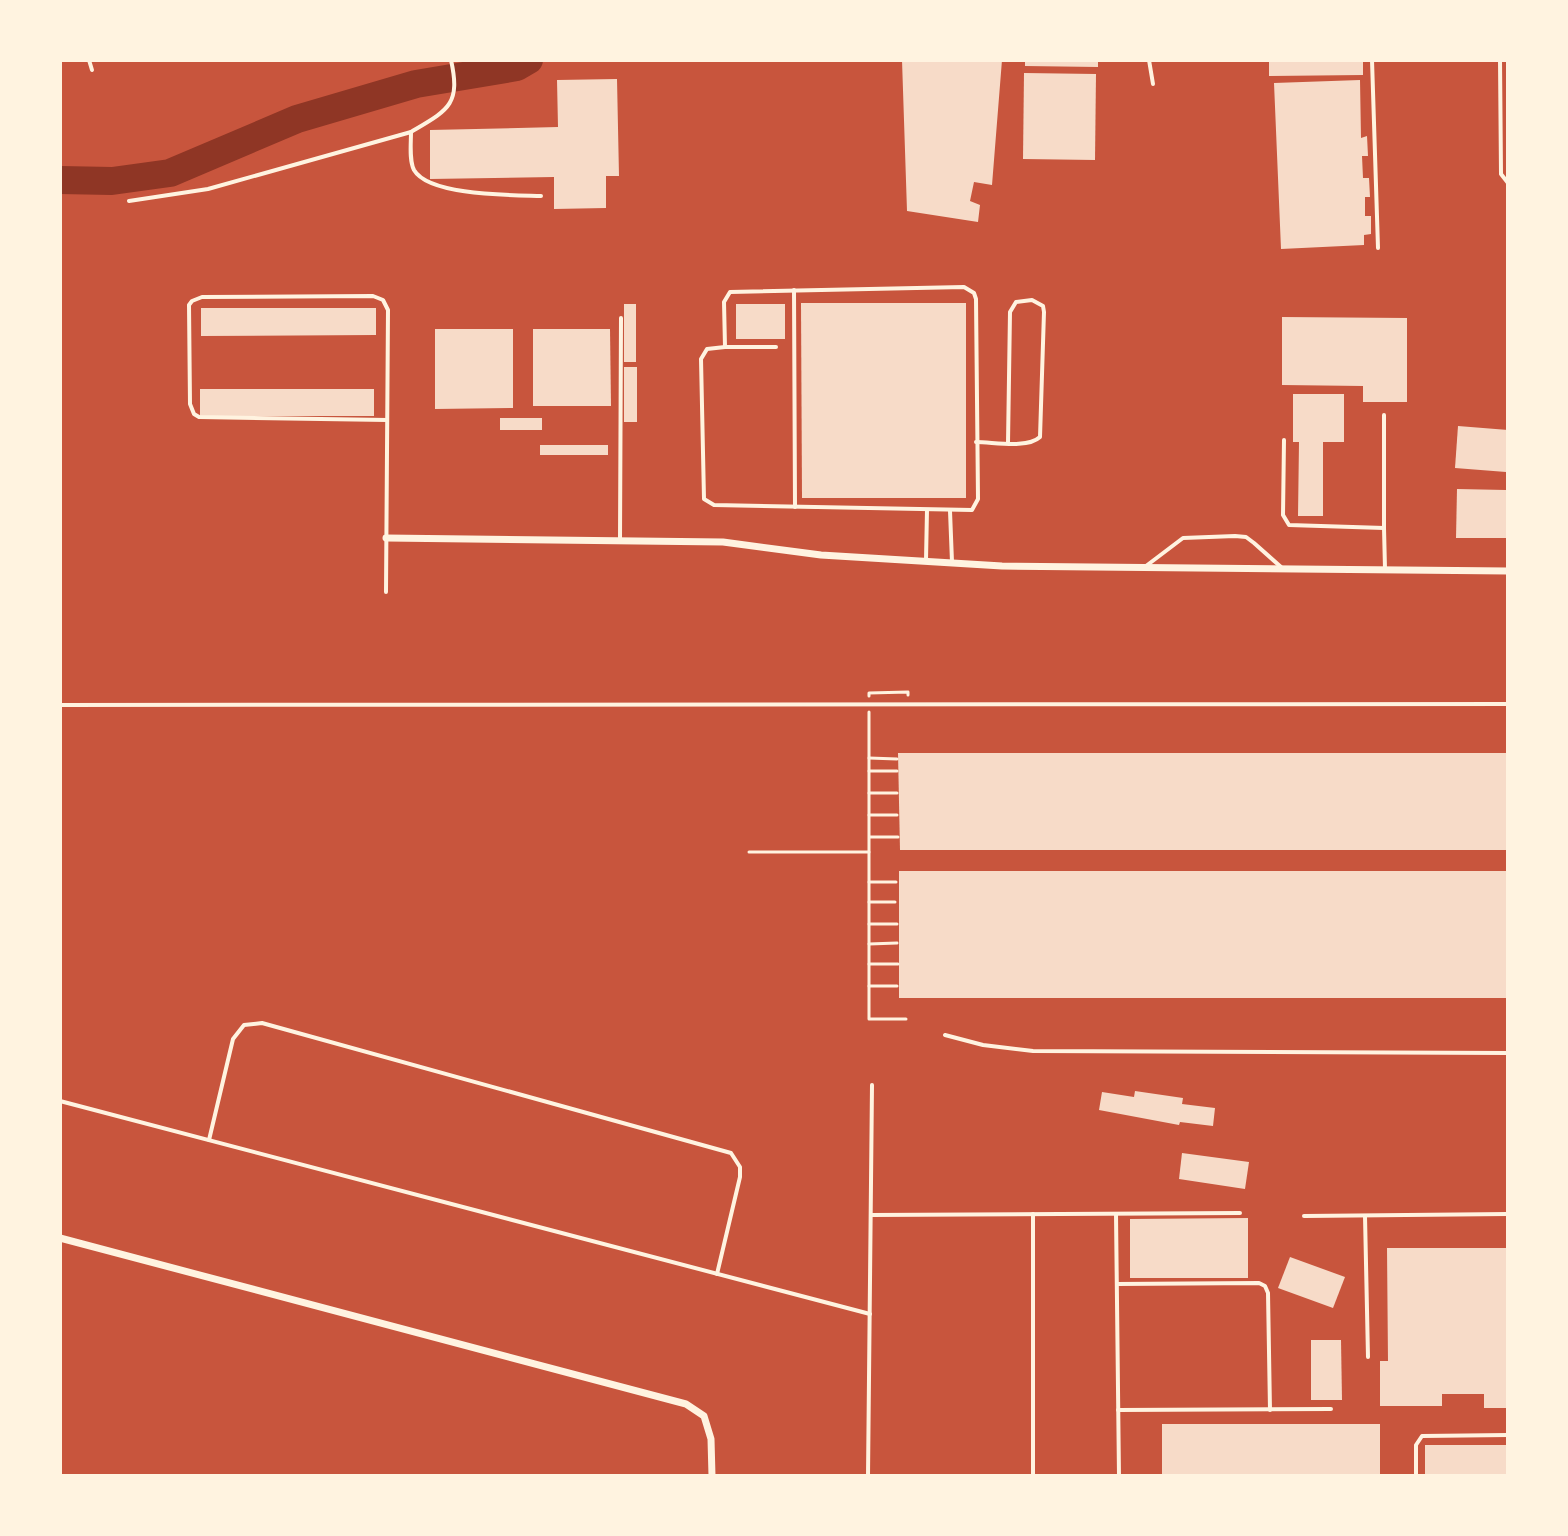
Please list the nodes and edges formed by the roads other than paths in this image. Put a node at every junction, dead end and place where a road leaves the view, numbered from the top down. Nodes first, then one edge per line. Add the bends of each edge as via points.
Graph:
1 (89, 60) edge
2 (451, 60) edge
3 (1149, 60) edge
4 (1372, 60) edge
5 (1500, 60) edge
6 (92, 70) dead end
7 (1153, 84) dead end
8 (411, 132) junction
9 (1508, 183) edge
10 (541, 196) dead end
11 (129, 201) dead end
12 (1378, 248) dead end
13 (794, 290) junction
14 (621, 318) dead end
15 (725, 347) junction
16 (776, 347) dead end
17 (1384, 415) dead end
18 (387, 420) junction
19 (1284, 440) dead end
20 (976, 442) junction
21 (1008, 443) junction
22 (795, 507) junction
23 (927, 510) junction
24 (950, 511) junction
25 (1384, 528) junction
26 (386, 538) junction
27 (620, 539) junction
28 (926, 562) junction
29 (952, 562) junction
30 (1146, 566) junction
31 (1281, 567) junction
32 (1385, 570) junction
33 (1508, 571) edge
34 (386, 592) dead end
35 (1508, 704) edge
36 (60, 705) edge
37 (945, 1035) dead end
38 (1508, 1053) edge
39 (872, 1085) dead end
40 (60, 1101) edge
41 (209, 1140) junction
42 (1240, 1213) dead end
43 (1033, 1214) junction
44 (1116, 1214) junction
45 (1508, 1214) edge
46 (871, 1215) junction
47 (1365, 1215) junction
48 (1304, 1216) dead end
49 (60, 1238) edge
50 (717, 1274) junction
51 (1117, 1284) junction
52 (870, 1314) junction
53 (1368, 1357) dead end
54 (1331, 1409) dead end
55 (1118, 1410) junction
56 (1270, 1410) junction
57 (1508, 1435) edge
58 (712, 1476) edge
59 (868, 1476) edge
60 (1033, 1476) edge
61 (1119, 1476) edge
62 (1416, 1476) edge

1 - 6 lane
2 - 8 lane via 457,85 449,104
3 - 7 lane
4 - 12 lane
5 - 9 lane via 1501,174
8 - 10 lane via 412,166 426,181 471,193
8 - 11 lane via 208,189
13 - 15 lane via 730,292 724,302
13 - 20 lane via 970,289 976,299
13 - 22 lane
14 - 27 lane
15 - 16 lane
15 - 22 lane via 707,349 701,359 704,499 714,505
17 - 25 lane
18 - 18 lane via 388,310 379,297 202,297 189,305 190,404 199,417
18 - 26 lane
19 - 25 lane via 1283,515 1289,525
20 - 21 lane
20 - 24 lane via 976,505
21 - 21 lane via 1036,441 1042,431 1044,312 1032,300 1016,302 1010,312
22 - 23 lane
23 - 24 lane
23 - 28 lane
24 - 29 lane
25 - 32 lane
26 - 27 street
26 - 34 lane
27 - 28 street via 723,542
28 - 29 street
29 - 30 street
30 - 31 street
30 - 31 lane via 1183,538 1235,536 1246,537
31 - 32 street
32 - 33 street
35 - 36 lane
37 - 38 lane via 1033,1051
39 - 46 lane
40 - 41 lane
41 - 50 lane
41 - 50 lane via 233,1039 244,1025 262,1023 731,1153 740,1177
42 - 44 lane
43 - 44 lane
43 - 46 lane
43 - 60 lane
44 - 51 lane
45 - 47 lane
46 - 52 lane
47 - 48 lane
47 - 53 lane
49 - 58 street via 686,1404 704,1416
50 - 52 lane
51 - 55 lane
51 - 56 lane via 1265,1286
52 - 59 lane
54 - 56 lane
55 - 56 lane
55 - 61 lane
57 - 62 lane via 1422,1436 1416,1445

